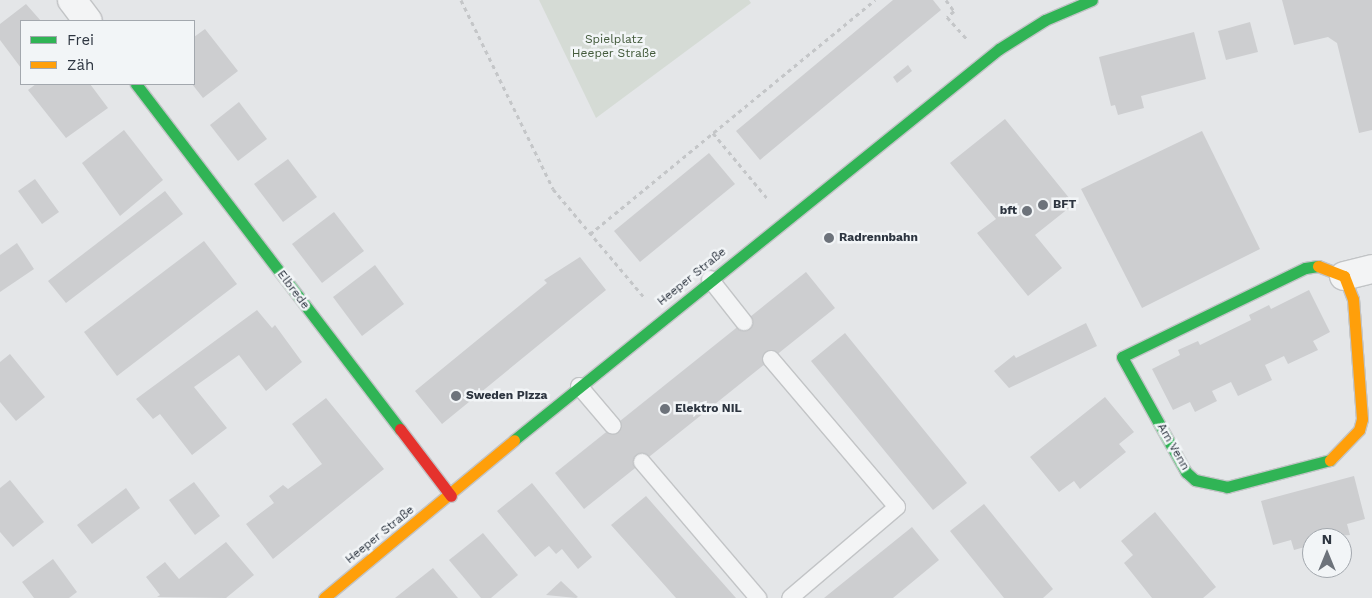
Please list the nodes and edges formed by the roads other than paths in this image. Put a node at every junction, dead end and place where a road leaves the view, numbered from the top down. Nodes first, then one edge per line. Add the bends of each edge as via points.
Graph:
1 (72, 0) edge
2 (1092, 0) edge
3 (1043, 7) dead end
4 (87, 20) edge
5 (1045, 20) junction
6 (137, 85) edge
7 (1372, 269) edge
8 (1344, 276) junction
9 (710, 279) junction
10 (744, 322) dead end
11 (771, 359) dead end
12 (579, 386) junction
13 (613, 426) dead end
14 (642, 462) dead end
15 (451, 496) junction
16 (324, 598) edge
17 (758, 598) edge
18 (790, 598) edge

1 - 4 street
2 - 5 street, Heeper Straße
3 - 5 street
5 - 9 street, Heeper Straße via 986,59
6 - 15 street, Elbrede
7 - 8 street
8 - 8 street, Am Venn via 1333,269 1305,268 1122,357 1186,472 1195,480 1227,487 1329,461 1352,441 1362,419 1353,299
9 - 10 lane
9 - 12 street, Heeper Straße
11 - 18 lane via 897,507
12 - 13 lane
12 - 15 street, Heeper Straße
14 - 17 lane
15 - 16 street, Heeper Straße

